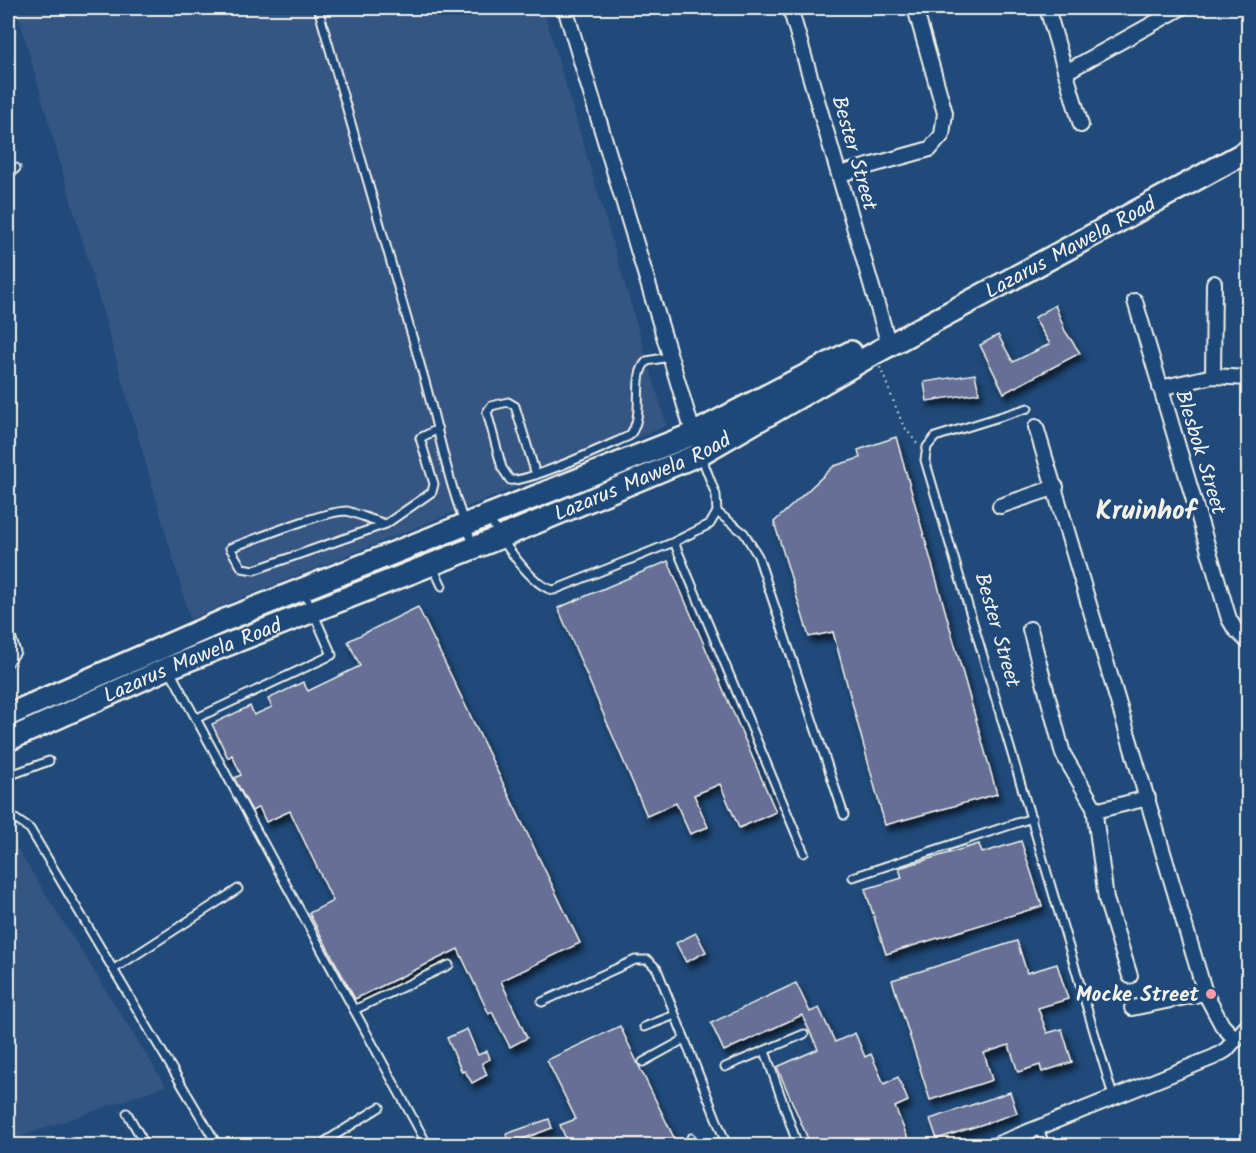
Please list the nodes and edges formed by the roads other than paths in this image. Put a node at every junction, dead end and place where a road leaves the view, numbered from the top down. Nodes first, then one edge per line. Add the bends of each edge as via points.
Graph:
1 (318, 8) edge
2 (565, 8) edge
3 (790, 8) edge
4 (915, 8) edge
5 (1047, 8) edge
6 (1181, 8) edge
7 (1066, 72) junction
8 (1081, 125) dead end
9 (1248, 140) edge
10 (1248, 151) edge
11 (16, 168) dead end
12 (840, 174) junction
13 (8, 175) edge
14 (1214, 283) dead end
15 (1135, 301) dead end
16 (884, 344) junction
17 (669, 357) junction
18 (1214, 376) junction
19 (1248, 378) edge
20 (1160, 388) junction
21 (1028, 408) dead end
22 (1036, 427) dead end
23 (438, 429) junction
24 (696, 444) junction
25 (536, 474) junction
26 (1056, 487) junction
27 (1000, 506) dead end
28 (717, 512) junction
29 (489, 516) junction
30 (386, 524) junction
31 (465, 526) junction
32 (499, 538) junction
33 (674, 543) junction
34 (475, 547) junction
35 (432, 564) junction
36 (442, 586) dead end
37 (303, 589) junction
38 (312, 612) junction
39 (8, 627) edge
40 (1030, 629) dead end
41 (1248, 642) edge
42 (158, 648) junction
43 (8, 663) edge
44 (168, 668) junction
45 (8, 715) edge
46 (197, 718) junction
47 (8, 740) edge
48 (49, 762) dead end
49 (8, 776) edge
50 (1148, 798) junction
51 (1095, 811) junction
52 (8, 814) edge
53 (844, 815) dead end
54 (1032, 818) junction
55 (804, 853) dead end
56 (853, 878) dead end
57 (238, 889) dead end
58 (449, 965) dead end
59 (114, 969) junction
60 (1130, 976) dead end
61 (1205, 993) junction
62 (542, 1002) dead end
63 (1132, 1008) dead end
64 (354, 1010) junction
65 (675, 1015) junction
66 (1248, 1025) edge
67 (644, 1027) dead end
68 (804, 1034) dead end
69 (685, 1039) junction
70 (1236, 1040) junction
71 (765, 1051) junction
72 (643, 1062) dead end
73 (725, 1067) dead end
74 (1113, 1096) junction
75 (380, 1107) dead end
76 (127, 1113) dead end
77 (1038, 1127) junction
78 (691, 1138) dead end
79 (146, 1146) edge
80 (218, 1146) edge
81 (318, 1146) edge
82 (428, 1146) edge
83 (696, 1146) edge
84 (727, 1146) edge
85 (798, 1146) edge
86 (993, 1146) edge
87 (1046, 1146) edge

1 - 23 lane
2 - 17 street
3 - 12 street, Bester Street
4 - 12 street via 945,113 942,135 930,149
5 - 7 street
6 - 7 street
7 - 8 street
9 - 16 main road, Lazarus Mawela Road
10 - 16 main road, Lazarus Mawela Road
11 - 13 lane
12 - 16 street, Bester Street
14 - 18 street
15 - 20 street, Blesbok Street
16 - 24 main road, Lazarus Mawela Road
17 - 24 street
17 - 25 lane via 647,361 641,369 637,426 629,436
18 - 19 street
18 - 20 street
20 - 41 street, Blesbok Street via 1229,619
21 - 54 lane, Bester Street via 935,437 925,453
22 - 26 street
23 - 30 lane via 420,438 434,484 432,492
23 - 31 lane
24 - 28 lane via 716,495
24 - 29 main road, Lazarus Mawela Road
24 - 32 main road, Lazarus Mawela Road
25 - 25 lane via 516,481 507,476 487,412 491,406 500,402 515,406
26 - 27 street
26 - 50 street
28 - 33 lane via 703,530
28 - 53 lane via 744,533 758,556
29 - 31 main road, Lazarus Mawela Road
29 - 32 lane
30 - 30 lane via 254,570 242,567 230,548 348,511
31 - 34 lane
31 - 37 main road, Lazarus Mawela Road
32 - 33 lane via 535,579 550,590
32 - 34 main road, Lazarus Mawela Road
33 - 55 lane
34 - 35 main road, Lazarus Mawela Road
35 - 36 lane
35 - 38 main road, Lazarus Mawela Road
37 - 38 lane
37 - 42 main road, Lazarus Mawela Road
38 - 44 main road, Lazarus Mawela Road
38 - 46 lane via 332,655
39 - 43 lane via 16,652
40 - 51 street via 1063,754
42 - 44 lane
42 - 45 main road, Lazarus Mawela Road
44 - 46 lane
44 - 47 main road, Lazarus Mawela Road
46 - 64 lane
48 - 49 lane
50 - 51 street
50 - 61 street
51 - 60 street via 1106,899
52 - 59 lane via 30,828
54 - 56 lane
54 - 74 lane, Bester Street
57 - 59 lane
58 - 64 lane
59 - 80 lane
61 - 63 street
61 - 70 street
62 - 65 lane via 636,960 648,960 657,969
64 - 82 lane
65 - 67 lane
65 - 69 lane
66 - 70 street
68 - 71 lane
69 - 72 lane
69 - 84 lane
70 - 74 street via 1214,1057
71 - 73 lane
71 - 85 lane
74 - 77 street
75 - 81 lane
76 - 79 lane
77 - 86 street
77 - 87 lane
78 - 83 lane

